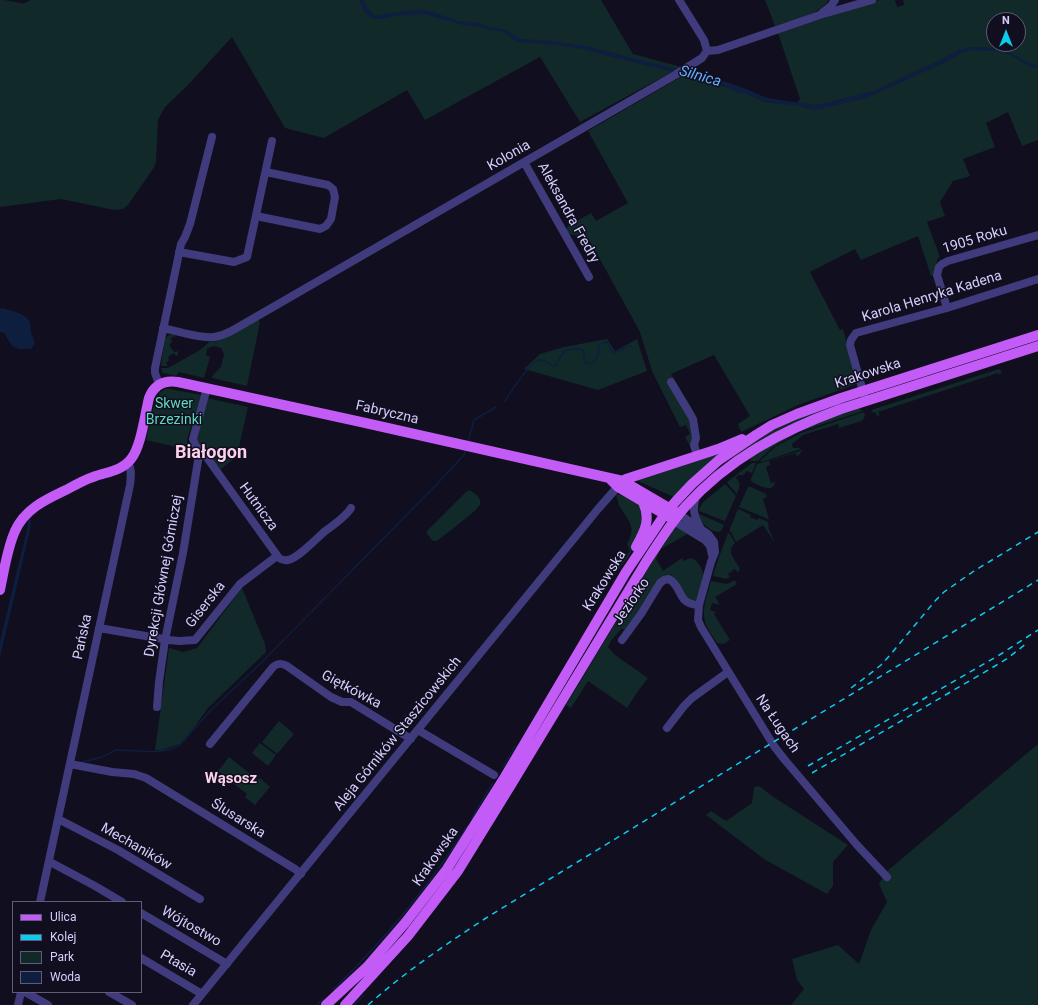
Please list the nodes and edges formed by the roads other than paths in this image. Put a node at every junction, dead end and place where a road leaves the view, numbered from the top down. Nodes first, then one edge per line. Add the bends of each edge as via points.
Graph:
1 (679, 0) edge
2 (835, 0) edge
3 (872, 0) edge
4 (820, 15) junction
5 (707, 51) junction
6 (212, 137) dead end
7 (272, 141) dead end
8 (524, 162) junction
9 (266, 172) junction
10 (256, 216) junction
11 (1038, 235) edge
12 (179, 252) junction
13 (589, 276) dead end
14 (1038, 279) edge
15 (947, 308) junction
16 (163, 328) junction
17 (1038, 335) edge
18 (1038, 346) edge
19 (671, 382) dead end
20 (159, 384) junction
21 (207, 388) junction
22 (863, 390) junction
23 (865, 402) junction
24 (756, 435) junction
25 (201, 451) junction
26 (697, 456) junction
27 (128, 463) junction
28 (620, 484) junction
29 (696, 496) junction
30 (643, 502) junction
31 (351, 508) dead end
32 (668, 511) junction
33 (677, 517) junction
34 (702, 530) junction
35 (277, 556) junction
36 (711, 562) junction
37 (626, 572) junction
38 (0, 590) edge
39 (699, 605) junction
40 (99, 628) junction
41 (165, 640) junction
42 (622, 640) dead end
43 (728, 672) junction
44 (157, 707) dead end
45 (667, 728) dead end
46 (418, 730) junction
47 (411, 739) junction
48 (210, 744) dead end
49 (70, 764) junction
50 (494, 775) dead end
51 (58, 820) junction
52 (49, 863) junction
53 (301, 874) junction
54 (887, 877) dead end
55 (200, 899) dead end
56 (40, 901) edge
57 (120, 901) edge
58 (142, 914) edge
59 (142, 959) edge
60 (227, 964) junction
61 (21, 993) edge
62 (27, 993) edge
63 (111, 993) edge
64 (202, 994) junction
65 (18, 1005) edge
66 (48, 1005) edge
67 (132, 1005) edge
68 (193, 1005) edge
69 (326, 1005) edge
70 (345, 1005) edge

1 - 5 street via 704,40
2 - 4 street
3 - 4 street
4 - 5 street via 718,50
5 - 8 street, Kolonia via 702,58 688,67
6 - 12 street via 190,224
7 - 9 street
8 - 13 street, Aleksandra Fredry
8 - 16 street, Kolonia via 224,335 203,337
9 - 10 street
9 - 10 street via 328,185 333,189 335,197 331,219 320,229
10 - 12 street via 247,257 234,262
11 - 15 street, 1905 Roku via 942,264 937,275
12 - 16 street
14 - 15 street, Karola Henryka Kadena
15 - 22 street, Karola Henryka Kadena via 856,333 850,345
16 - 20 street via 155,368
17 - 22 main road, Krakowska
18 - 23 main road, Krakowska
19 - 26 street via 693,419
20 - 21 main road, Fabryczna via 173,381
20 - 27 main road via 150,396 136,450
21 - 25 street, Hutnicza via 193,439
21 - 28 main road, Fabryczna via 462,444 608,478
22 - 23 street, Karola Henryka Kadena
22 - 24 main road, Krakowska via 816,406 772,425
23 - 29 main road, Krakowska via 816,418 765,443 737,460
24 - 26 main road
24 - 32 main road, Krakowska via 712,466
25 - 35 street, Hutnicza
25 - 41 street, Dyrekcji Głównej Górniczej
26 - 28 main road via 626,479
27 - 38 main road via 86,479 33,507 19,523 14,534
27 - 40 street, Pańska via 132,477
28 - 30 main road, Fabryczna
28 - 32 main road, Fabryczna
28 - 46 street, Aleja Górników Staszicowskich
29 - 33 main road, Krakowska
29 - 34 street, Na Ługach via 694,512
30 - 32 main road, Fabryczna
30 - 37 main road via 647,512 646,523
31 - 35 street via 294,558 284,561
32 - 33 main road, Fabryczna
32 - 37 main road, Krakowska
33 - 34 street, Na Ługach
33 - 36 street, Na Ługach via 710,546
33 - 70 main road, Krakowska via 646,562 458,871 408,936
34 - 36 street, Na Ługach via 714,542 715,552
35 - 41 street, Giserska via 240,584 195,640
36 - 39 street, Na Ługach
37 - 69 main road, Krakowska via 447,869 405,924 366,967
39 - 42 street, Jeziorko via 688,604 674,583 669,579 664,580
39 - 43 street, Na Ługach via 698,620 701,627
40 - 41 street, Giserska
40 - 49 street, Pańska
41 - 44 street, Dyrekcji Głównej Górniczej
43 - 45 street via 689,701
43 - 54 street, Na Ługach via 784,759
46 - 47 street, Aleja Górników Staszicowskich
46 - 50 street
47 - 48 street, Giętkówka via 351,702 342,702 331,697 284,664 280,664 273,667
47 - 53 street, Aleja Górników Staszicowskich
49 - 51 street, Pańska
49 - 53 street, Ślusarska via 146,778
51 - 52 street, Pańska
51 - 55 street, Mechaników via 118,850
52 - 56 street, Pańska
52 - 57 street
53 - 60 street, Aleja Górników Staszicowskich
58 - 60 street, Wójtostwo
59 - 64 street, Ptasia
60 - 64 street, Aleja Górników Staszicowskich
61 - 65 street
62 - 66 street
63 - 67 street
64 - 68 street, Aleja Górników Staszicowskich

